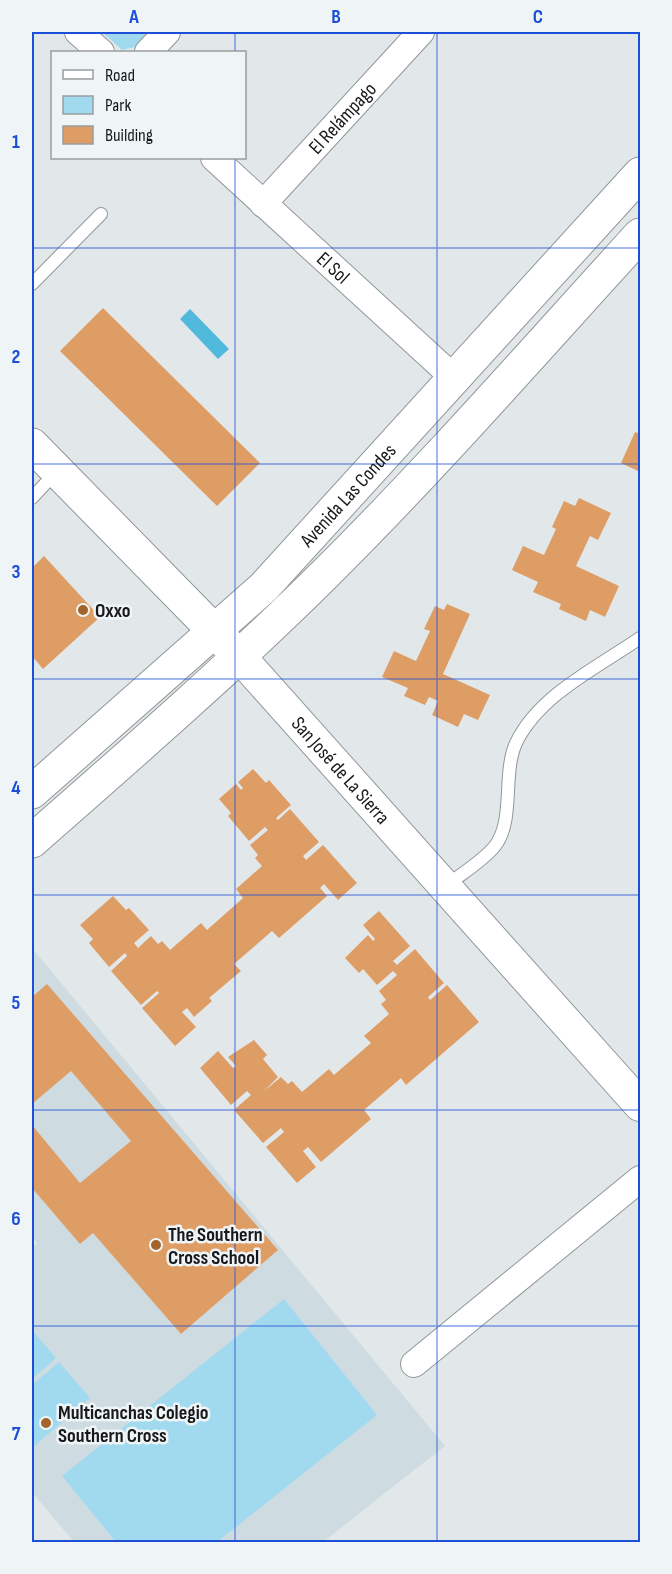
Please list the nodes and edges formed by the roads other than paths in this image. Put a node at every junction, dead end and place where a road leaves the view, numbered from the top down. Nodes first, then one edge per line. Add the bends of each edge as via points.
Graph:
1 (78, 32) edge
2 (167, 32) edge
3 (421, 32) edge
4 (100, 51) edge
5 (148, 51) edge
6 (215, 159) edge
7 (640, 174) edge
8 (263, 204) junction
9 (100, 214) dead end
10 (640, 235) edge
11 (32, 284) edge
12 (453, 377) junction
13 (32, 445) edge
14 (57, 471) junction
15 (32, 498) edge
16 (216, 632) junction
17 (640, 638) edge
18 (239, 656) junction
19 (32, 792) edge
20 (32, 841) edge
21 (445, 886) junction
22 (640, 1105) edge
23 (640, 1179) edge
24 (414, 1364) dead end

1 - 4 street
2 - 5 street
3 - 8 street, El Relámpago
6 - 8 street, El Sol
7 - 12 main road, Avenida Las Condes
8 - 12 street, El Sol
9 - 11 lane
10 - 18 main road, Avenida Las Condes via 394,503
12 - 16 main road, Avenida Las Condes via 304,543
13 - 14 main road, San José de La Sierra
14 - 15 lane
14 - 16 main road, San José de La Sierra
16 - 18 main road, San José de La Sierra
16 - 19 main road, Avenida Las Condes
17 - 21 lane via 554,697 532,719 516,744 508,771 505,819 499,840
18 - 20 main road, Avenida Las Condes
18 - 21 street, San José de La Sierra
21 - 22 street, San José de La Sierra
23 - 24 street

